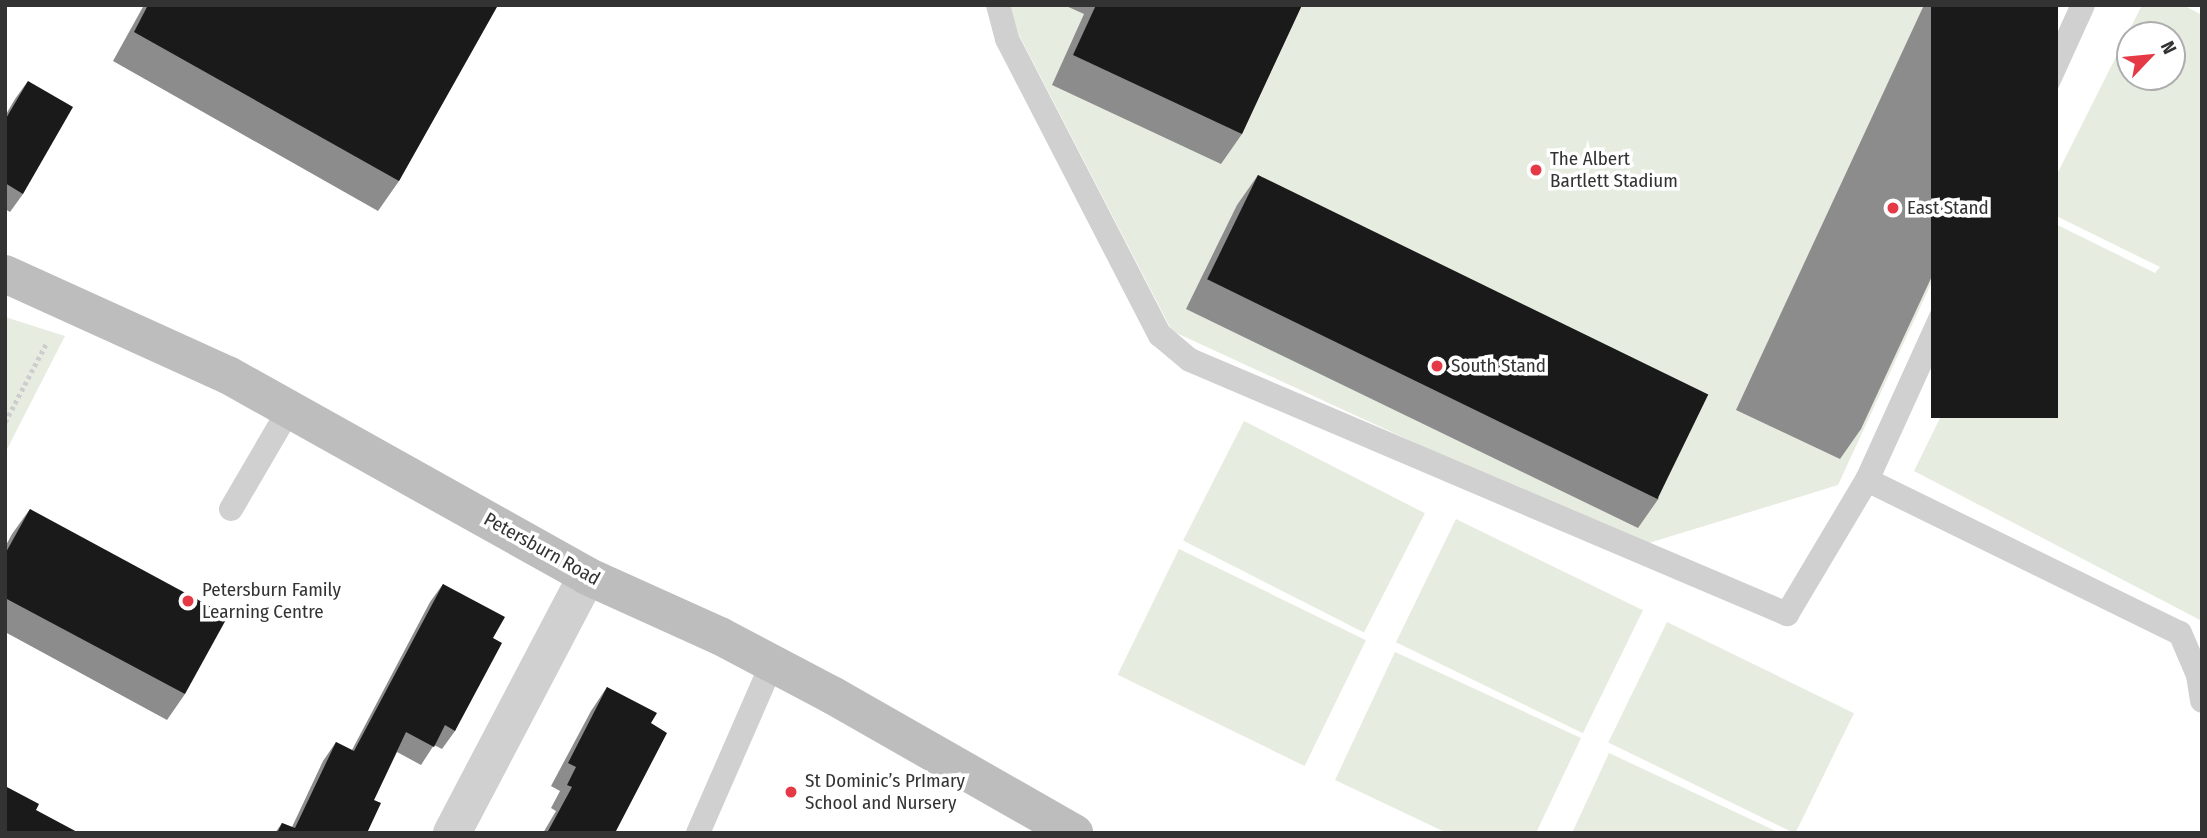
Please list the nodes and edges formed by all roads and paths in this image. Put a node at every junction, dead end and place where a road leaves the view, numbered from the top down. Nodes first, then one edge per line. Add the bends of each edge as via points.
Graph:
1 (998, 5) edge
2 (2083, 5) edge
3 (5, 274) edge
4 (69, 301) junction
5 (289, 408) junction
6 (5, 422) edge
7 (1867, 480) junction
8 (231, 509) dead end
9 (587, 576) junction
10 (772, 664) junction
11 (2202, 701) edge
12 (452, 833) edge
13 (698, 833) edge
14 (1074, 833) edge

1 - 7 lane via 1007,39 1160,335 1190,360 1787,614
2 - 7 lane
3 - 4 main road, Petersburn Road
4 - 5 main road, Petersburn Road
4 - 6 path
5 - 8 lane
5 - 9 main road, Petersburn Road
7 - 11 lane via 2180,633 2198,675
9 - 10 main road, Petersburn Road
9 - 12 street
10 - 13 lane
10 - 14 main road, Petersburn Road

